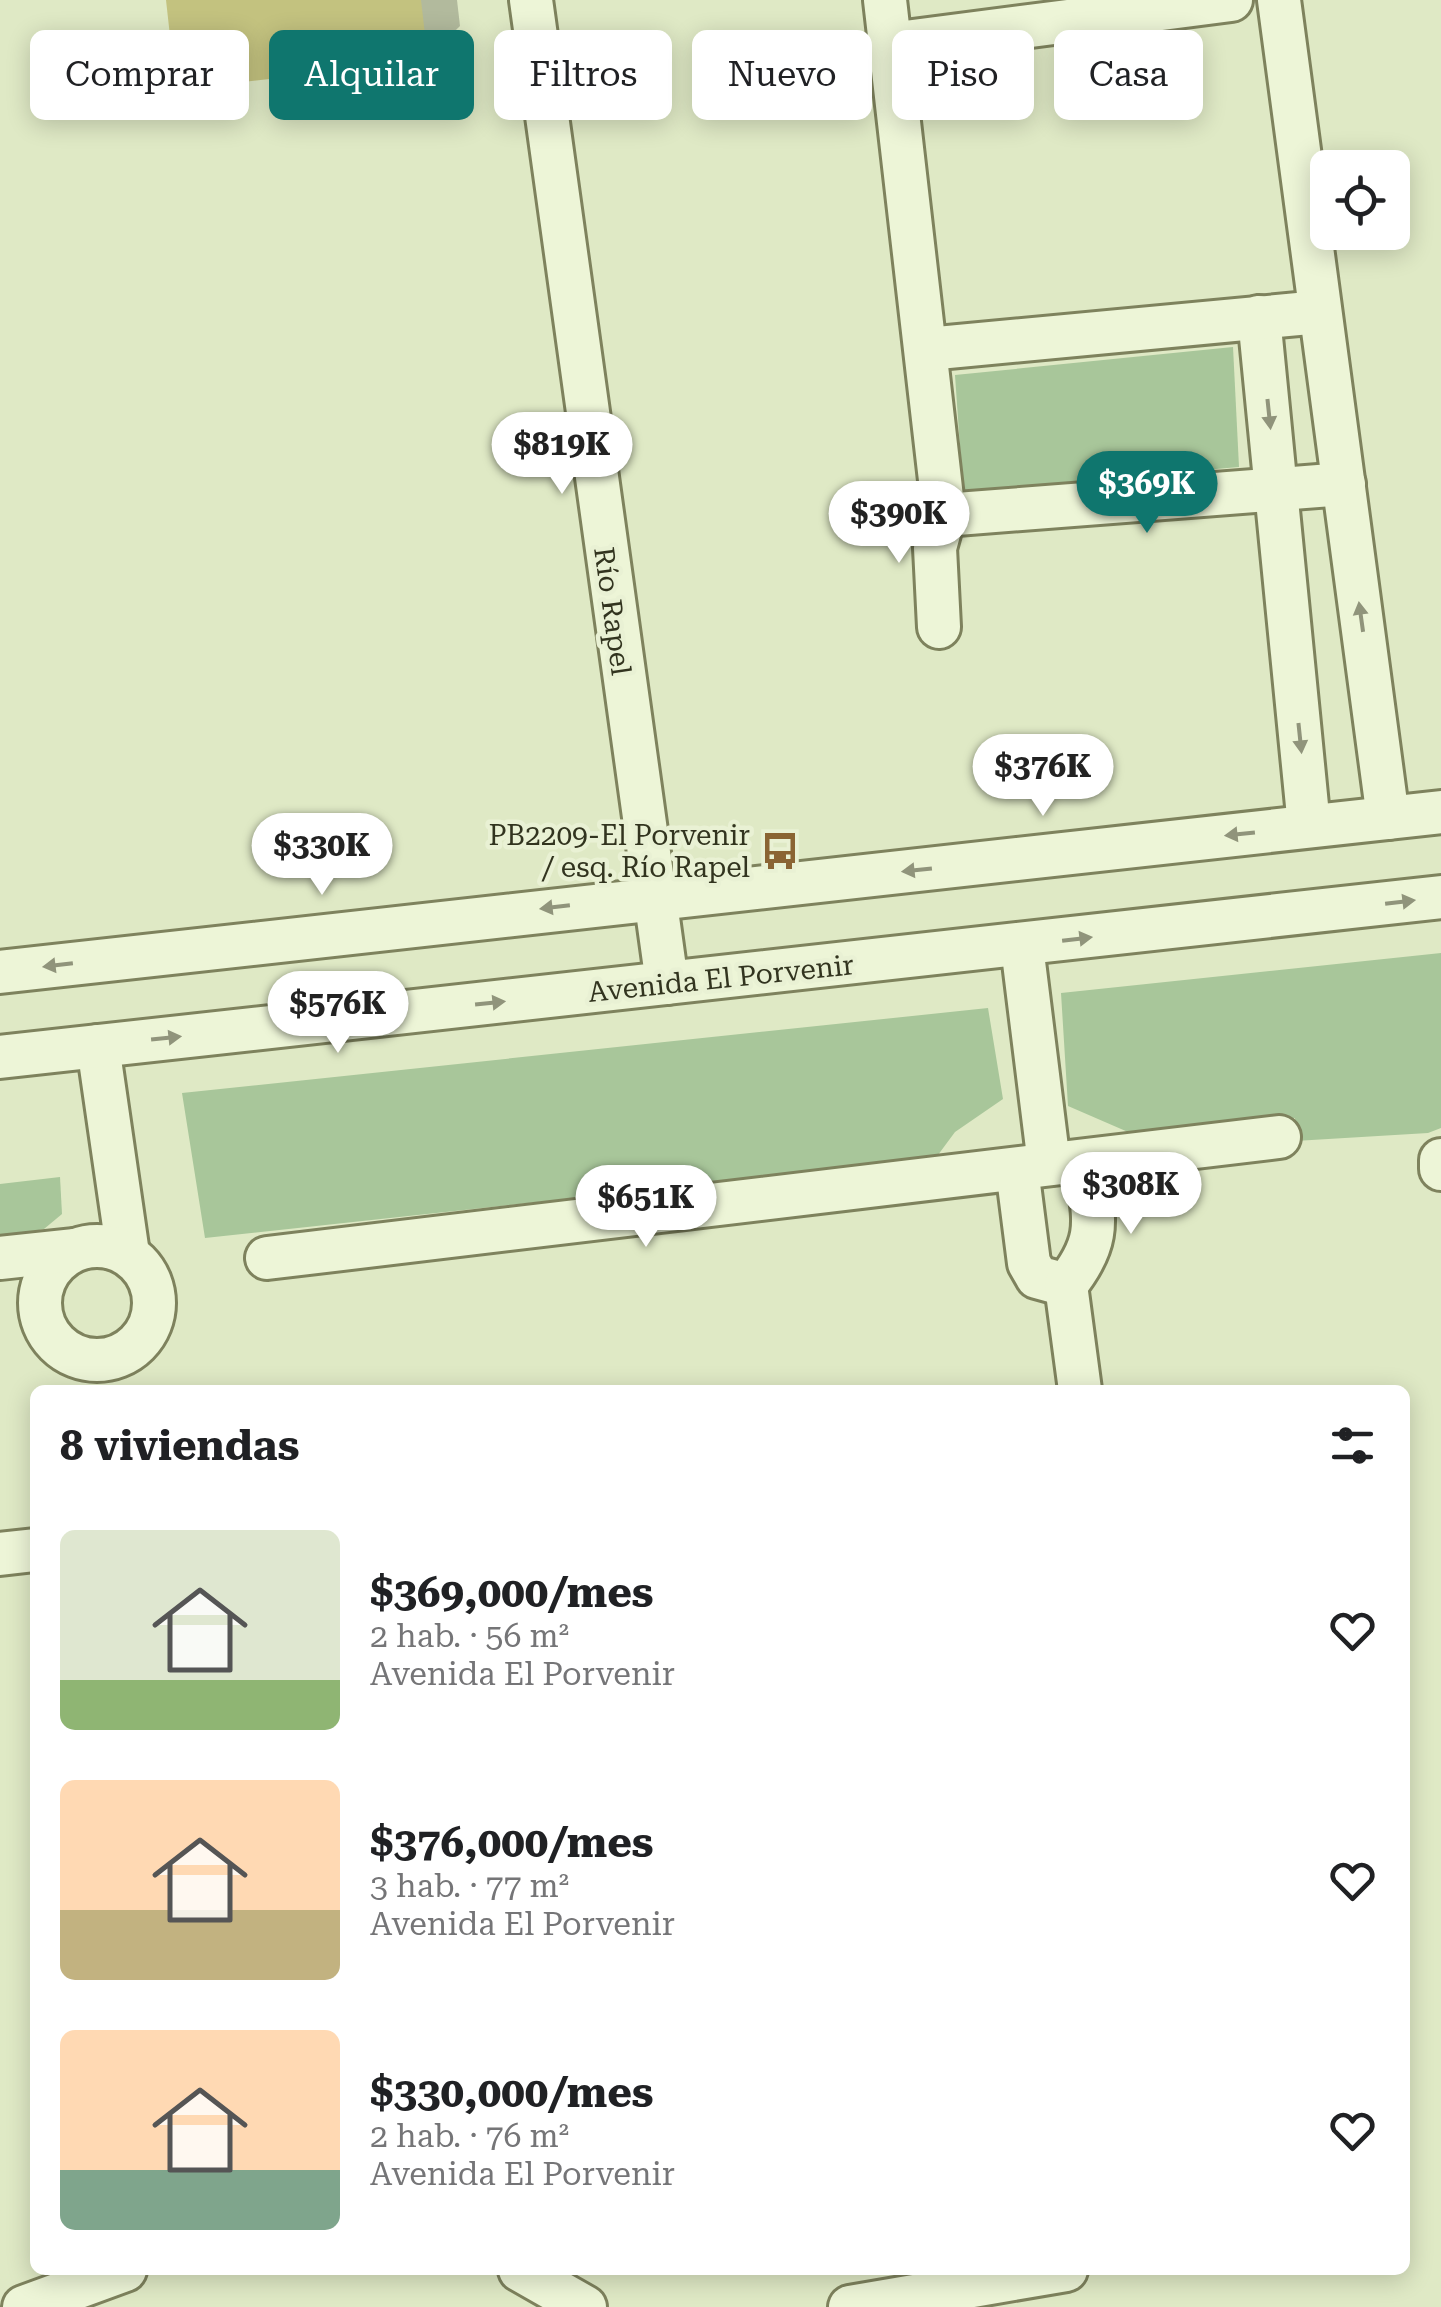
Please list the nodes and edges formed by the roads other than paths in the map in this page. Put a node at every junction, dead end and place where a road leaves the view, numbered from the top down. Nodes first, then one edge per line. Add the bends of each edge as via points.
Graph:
1 (531, 0) edge
2 (885, 0) edge
3 (1231, 0) edge
4 (1278, 0) edge
5 (890, 44) junction
6 (1320, 312) junction
7 (1259, 318) junction
8 (927, 349) junction
9 (1344, 484) junction
10 (1276, 489) junction
11 (944, 515) junction
12 (939, 627) dead end
13 (1441, 812) edge
14 (1388, 818) junction
15 (1309, 826) junction
16 (652, 897) junction
17 (1441, 898) edge
18 (1022, 946) junction
19 (0, 972) edge
20 (667, 983) junction
21 (98, 1046) junction
22 (0, 1056) edge
23 (1279, 1138) dead end
24 (1441, 1160) edge
25 (1050, 1164) junction
26 (1441, 1169) edge
27 (74, 1250) junction
28 (128, 1254) junction
29 (0, 1258) edge
30 (267, 1258) dead end
31 (1066, 1285) junction
32 (85, 1375) edge
33 (1079, 1385) edge
34 (30, 1551) edge
35 (0, 1554) edge
36 (111, 2275) edge
37 (529, 2275) edge
38 (1037, 2275) edge
39 (24, 2307) edge
40 (585, 2307) edge
41 (850, 2307) edge

1 - 16 street, Río Rapel
2 - 5 street
3 - 5 street
4 - 6 street
5 - 8 street
6 - 7 street
6 - 9 street
7 - 8 street
7 -> 10 street
8 - 11 street
9 - 10 street
14 -> 9 street
10 - 11 street
10 -> 15 street
11 - 12 street via 935,548
13 - 14 street
14 - 15 street
15 -> 16 street
16 -> 19 street
16 - 20 street, Río Rapel
18 -> 17 street, Avenida El Porvenir
18 - 20 street, Avenida El Porvenir
18 - 25 street
21 -> 20 street, Avenida El Porvenir
21 - 22 street, Avenida El Porvenir
21 - 28 street
23 - 25 street
24 - 26 street
25 - 30 street
25 - 31 street via 1094,1235 1090,1256
25 - 31 street via 1029,1262 1037,1278
27 - 28 street via 111,1247
27 - 29 street
27 - 32 street via 47,1274 39,1309 54,1342
28 - 32 street via 152,1286 150,1325 123,1354
31 - 33 street
34 - 35 street
36 - 39 street
37 - 40 street
38 - 41 street

